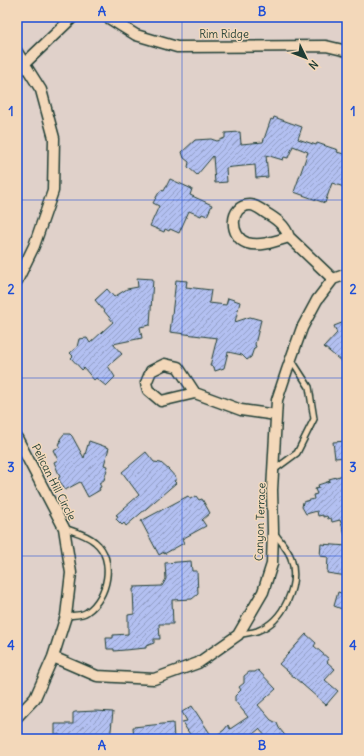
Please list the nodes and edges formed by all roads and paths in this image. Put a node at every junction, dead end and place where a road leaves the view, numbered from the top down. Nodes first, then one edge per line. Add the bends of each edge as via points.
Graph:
1 (73, 17) edge
2 (106, 17) edge
3 (347, 51) edge
4 (17, 52) edge
5 (24, 63) junction
6 (289, 236) junction
7 (347, 274) edge
8 (333, 279) junction
9 (17, 281) edge
10 (291, 358) junction
11 (195, 393) junction
12 (276, 415) junction
13 (17, 438) edge
14 (274, 470) junction
15 (64, 528) junction
16 (274, 531) junction
17 (66, 616) junction
18 (238, 635) junction
19 (54, 657) junction
20 (17, 717) edge

1 - 5 street
2 - 3 street, Rim Ridge via 136,35 177,47 326,46
4 - 5 street
5 - 9 street via 41,90 54,138 53,191 34,246
6 - 6 street via 281,223 254,206 244,206 235,216 235,233 247,243 263,244
6 - 8 street
7 - 8 street
8 - 10 street, Canyon Terrace via 317,300 302,328
10 - 12 street, Canyon Terrace
10 - 14 lane via 309,387 314,419 297,453
11 - 11 street via 178,367 165,364 151,371 146,383 148,390 161,401
11 - 12 street via 241,410
12 - 14 street, Canyon Terrace
13 - 15 street, Pelican Hill Circle
14 - 16 street, Canyon Terrace
15 - 17 street, Pelican Hill Circle via 71,573
15 - 17 lane via 86,535 96,543 104,553 108,568 107,582 100,598 87,613
16 - 18 street, Canyon Terrace via 272,564 263,592
16 - 18 lane via 291,557 294,577 290,595 284,608 272,622 257,631
17 - 19 street, Pelican Hill Circle
18 - 19 street, Canyon Terrace via 198,664 154,679 97,676
19 - 20 street, Pelican Hill Circle via 35,698

